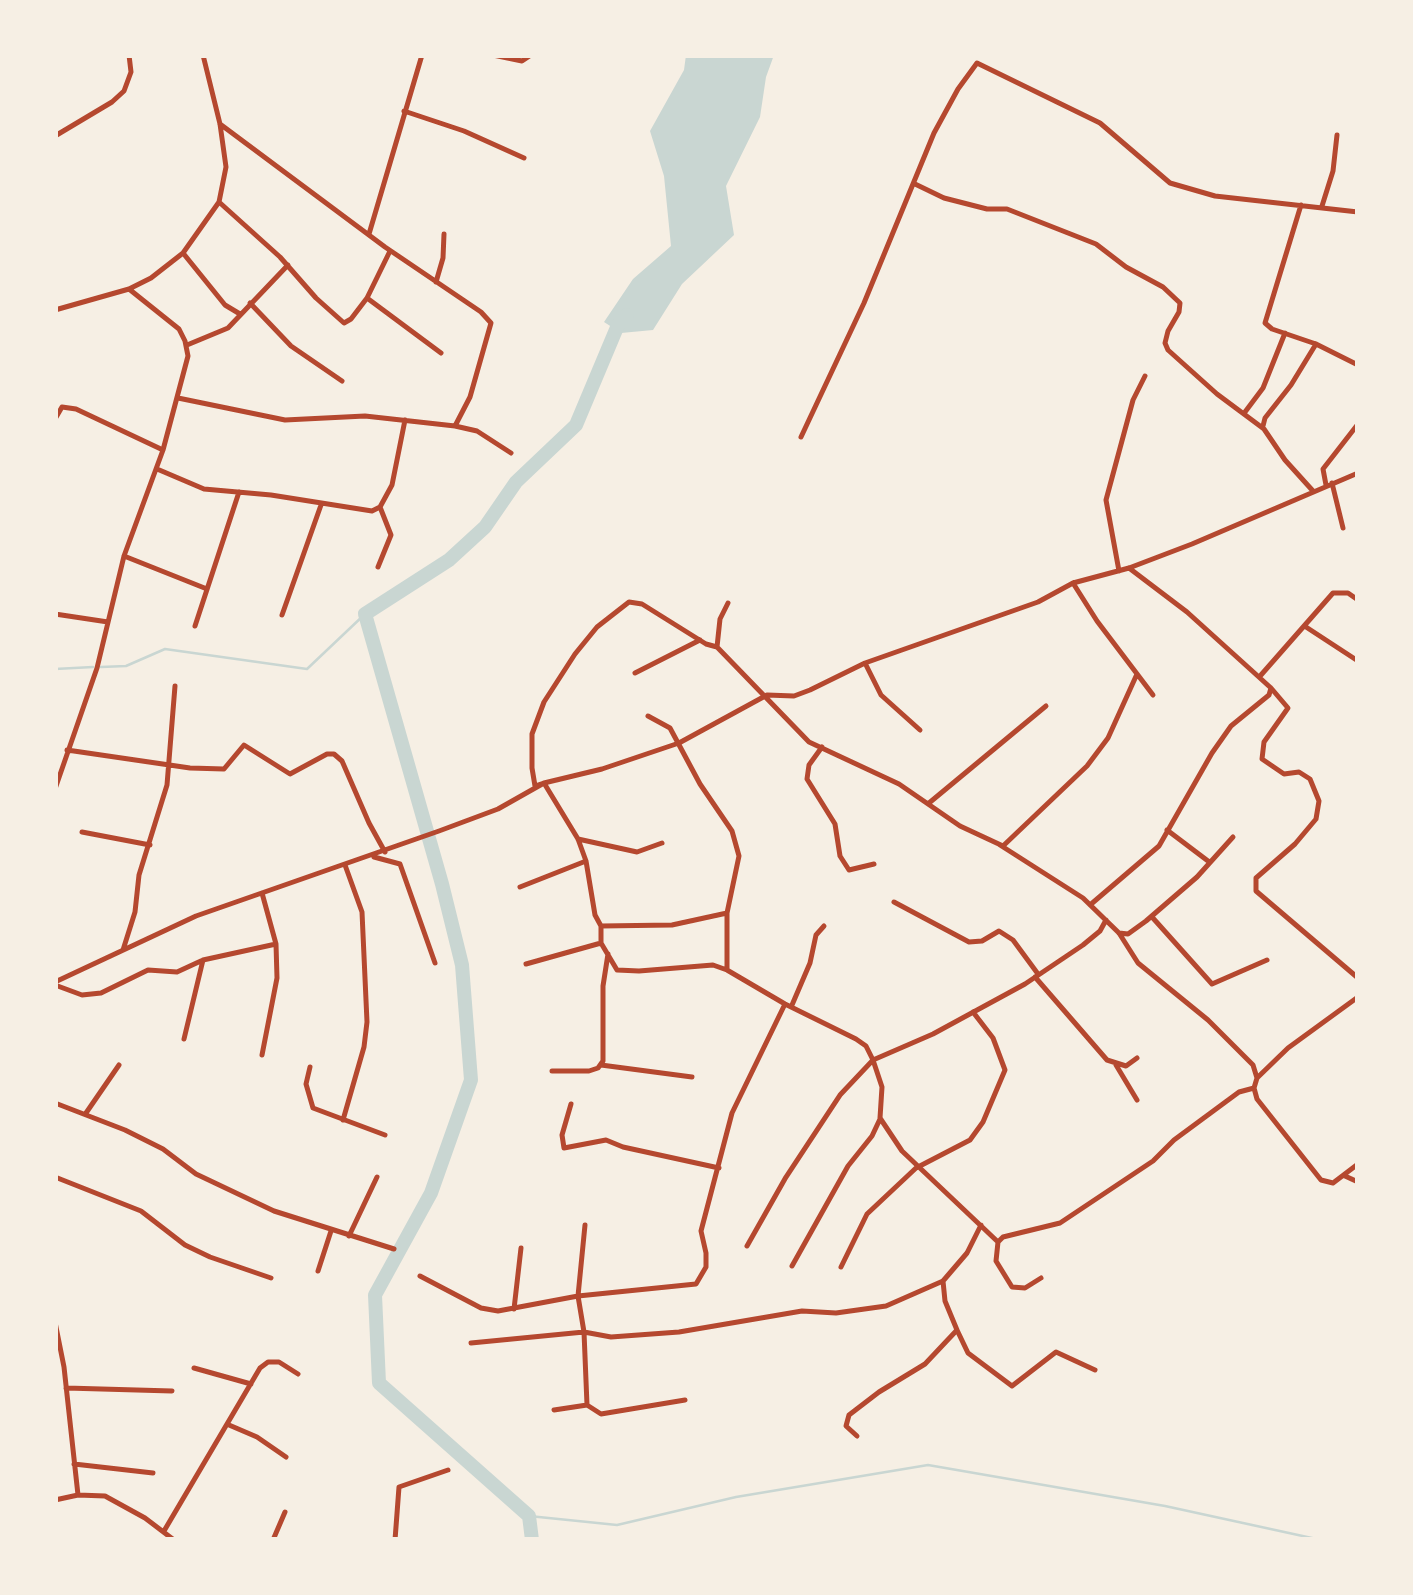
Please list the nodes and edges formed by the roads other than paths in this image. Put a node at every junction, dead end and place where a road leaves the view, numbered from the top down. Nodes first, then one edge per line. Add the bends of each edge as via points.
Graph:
1 (128, 55) edge
2 (203, 55) edge
3 (422, 55) edge
4 (492, 55) edge
5 (531, 55) edge
6 (404, 111) junction
7 (220, 124) junction
8 (1337, 134) dead end
9 (55, 136) edge
10 (524, 158) dead end
11 (915, 184) junction
12 (219, 202) junction
13 (1301, 204) junction
14 (1322, 206) junction
15 (1358, 212) edge
16 (368, 234) junction
17 (444, 234) dead end
18 (390, 251) junction
19 (183, 253) junction
20 (288, 264) junction
21 (436, 282) junction
22 (130, 289) junction
23 (367, 298) junction
24 (250, 303) junction
25 (55, 310) edge
26 (240, 314) junction
27 (1285, 333) junction
28 (1316, 344) junction
29 (186, 346) junction
30 (441, 354) dead end
31 (1358, 365) edge
32 (1145, 376) dead end
33 (342, 381) dead end
34 (178, 398) junction
35 (1245, 412) junction
36 (55, 420) edge
37 (405, 420) junction
38 (1358, 424) edge
39 (455, 426) junction
40 (1264, 429) junction
41 (801, 437) dead end
42 (163, 450) junction
43 (511, 453) dead end
44 (156, 468) junction
45 (1358, 473) edge
46 (1329, 484) junction
47 (1313, 491) junction
48 (240, 492) junction
49 (322, 504) junction
50 (380, 507) junction
51 (1343, 528) dead end
52 (124, 556) junction
53 (378, 567) dead end
54 (1130, 568) junction
55 (1119, 571) junction
56 (1074, 583) junction
57 (207, 590) junction
58 (1358, 600) edge
59 (728, 603) dead end
60 (55, 614) edge
61 (282, 615) dead end
62 (108, 622) junction
63 (196, 626) dead end
64 (1306, 627) junction
65 (700, 640) junction
66 (717, 647) junction
67 (1358, 661) edge
68 (865, 663) junction
69 (636, 672) dead end
70 (1138, 674) junction
71 (1260, 676) junction
72 (175, 686) dead end
73 (1270, 688) junction
74 (1153, 695) dead end
75 (768, 696) junction
76 (1046, 706) dead end
77 (648, 716) dead end
78 (920, 730) dead end
79 (678, 743) junction
80 (822, 747) junction
81 (67, 750) junction
82 (169, 765) junction
83 (544, 783) junction
84 (55, 789) edge
85 (928, 804) junction
86 (1167, 830) junction
87 (82, 832) dead end
88 (1233, 837) dead end
89 (989, 838) junction
90 (578, 840) junction
91 (662, 843) dead end
92 (150, 845) junction
93 (385, 852) junction
94 (373, 856) junction
95 (586, 861) junction
96 (1208, 861) junction
97 (874, 864) dead end
98 (345, 866) junction
99 (520, 888) dead end
100 (262, 892) junction
101 (894, 902) dead end
102 (1090, 905) junction
103 (727, 913) junction
104 (1152, 916) junction
105 (1106, 920) junction
106 (601, 926) junction
107 (824, 926) dead end
108 (1119, 933) junction
109 (601, 943) junction
110 (276, 944) junction
111 (122, 952) junction
112 (609, 953) junction
113 (203, 960) junction
114 (1268, 960) dead end
115 (435, 963) dead end
116 (526, 964) dead end
117 (728, 970) junction
118 (1036, 975) junction
119 (1358, 978) edge
120 (55, 984) edge
121 (1358, 997) edge
122 (789, 1004) junction
123 (974, 1012) junction
124 (184, 1039) dead end
125 (262, 1054) dead end
126 (1137, 1058) dead end
127 (872, 1060) junction
128 (1114, 1063) junction
129 (118, 1065) dead end
130 (601, 1065) junction
131 (310, 1067) dead end
132 (552, 1071) dead end
133 (692, 1077) dead end
134 (1257, 1078) junction
135 (1254, 1088) junction
136 (1136, 1100) dead end
137 (55, 1103) edge
138 (570, 1104) dead end
139 (86, 1113) junction
140 (880, 1118) junction
141 (343, 1120) junction
142 (385, 1135) dead end
143 (1358, 1164) edge
144 (719, 1168) junction
145 (916, 1168) junction
146 (1345, 1176) junction
147 (55, 1177) edge
148 (376, 1177) dead end
149 (1358, 1182) edge
150 (584, 1225) dead end
151 (980, 1225) junction
152 (332, 1231) junction
153 (349, 1236) junction
154 (998, 1242) junction
155 (747, 1246) dead end
156 (521, 1248) dead end
157 (394, 1249) dead end
158 (792, 1266) dead end
159 (840, 1268) dead end
160 (318, 1271) dead end
161 (420, 1276) dead end
162 (270, 1278) dead end
163 (1041, 1278) dead end
164 (942, 1281) junction
165 (578, 1296) junction
166 (514, 1309) junction
167 (55, 1322) edge
168 (957, 1330) junction
169 (584, 1332) junction
170 (471, 1343) dead end
171 (194, 1368) dead end
172 (1096, 1370) dead end
173 (298, 1374) dead end
174 (251, 1384) junction
175 (66, 1388) junction
176 (172, 1391) dead end
177 (685, 1400) dead end
178 (587, 1405) junction
179 (554, 1410) dead end
180 (229, 1425) junction
181 (857, 1436) dead end
182 (286, 1457) dead end
183 (74, 1464) junction
184 (448, 1470) dead end
185 (154, 1472) dead end
186 (78, 1495) junction
187 (55, 1500) edge
188 (284, 1512) dead end
189 (164, 1531) junction
190 (174, 1540) edge
191 (273, 1540) edge
192 (395, 1540) edge

1 - 9 street via 124,91
2 - 7 street
3 - 6 street
4 - 5 street via 522,61
6 - 10 street
6 - 16 street
7 - 12 street via 226,167
7 - 16 street
8 - 14 street
11 - 13 street via 934,133 977,63 1100,123 1170,182 1215,196
11 - 35 street via 1096,244 1163,287 1180,303 1168,350
11 - 41 street
12 - 19 street
12 - 20 street
13 - 14 street
13 - 27 street via 1264,319
14 - 15 street
16 - 18 street
17 - 21 street
18 - 21 street
18 - 23 street
19 - 22 street
19 - 26 street
20 - 23 street via 341,322 352,319
20 - 24 street
21 - 39 street via 490,322
22 - 25 street
22 - 29 street via 179,329
23 - 30 street
24 - 26 street
24 - 33 street via 290,346
26 - 29 street via 219,335
27 - 28 street
27 - 35 street via 1264,388
28 - 31 street
28 - 40 street
29 - 34 street
32 - 55 street via 1106,500
34 - 37 street via 285,420
34 - 42 street
35 - 40 street
36 - 42 street via 62,407 76,409
37 - 39 street
37 - 50 street via 392,485
38 - 46 street via 1323,469
39 - 43 street
40 - 47 street
42 - 44 street
44 - 48 street via 204,489
44 - 52 street
45 - 46 street
46 - 47 street
46 - 51 street
47 - 54 street
48 - 49 street
48 - 57 street
49 - 50 street
49 - 61 street
50 - 53 street via 391,535
52 - 57 street
52 - 62 street
54 - 55 street
54 - 71 street
55 - 56 street
56 - 68 street
56 - 70 street
57 - 63 street
58 - 64 street via 1334,593
59 - 66 street
60 - 62 street
62 - 81 street
64 - 67 street
64 - 71 street
65 - 66 street
65 - 69 street
65 - 83 street via 635,602 597,627 574,654 532,734 535,786
66 - 75 street
68 - 75 street via 794,696
68 - 78 street via 881,695
70 - 74 street
70 - 89 street via 1108,738 1077,777 1003,846
71 - 73 street
72 - 82 street
73 - 86 street via 1231,726
73 - 119 street via 1288,708 1264,742 1262,759 1284,774 1310,778 1319,801 1316,819 1256,878 1256,891
75 - 79 street
75 - 80 street via 794,728
76 - 85 street
77 - 79 street via 670,728
79 - 83 street
79 - 103 street via 732,831 739,856
80 - 85 street
80 - 97 street via 808,765 807,779 836,824 840,856 849,870
81 - 82 street
81 - 84 street
82 - 92 street
82 - 93 street via 224,769 244,745 290,774 334,754
83 - 90 street
83 - 93 street
85 - 89 street
86 - 96 street
86 - 102 street via 1158,846
87 - 92 street
88 - 96 street
89 - 102 street
90 - 91 street via 636,852
90 - 95 street
92 - 111 street
93 - 94 street
94 - 98 street
94 - 115 street via 400,864
95 - 99 street
95 - 106 street
96 - 104 street
98 - 100 street
98 - 141 street via 362,912 367,1022
100 - 110 street
100 - 111 street
101 - 118 street via 969,942 1000,931
102 - 105 street
103 - 106 street via 672,925
103 - 117 street
104 - 108 street via 1128,934
104 - 114 street via 1212,984
105 - 108 street
105 - 118 street via 1083,945
106 - 109 street
107 - 122 street
108 - 134 street via 1138,964 1208,1020
109 - 112 street
109 - 116 street
110 - 113 street
110 - 125 street
111 - 120 street
112 - 117 street via 623,972 713,965
112 - 130 street
113 - 120 street via 177,972 148,970 101,993 82,995
113 - 124 street
117 - 122 street
118 - 123 street
118 - 128 street via 1072,1024
121 - 134 street
122 - 127 street via 856,1039
122 - 144 street via 732,1113
123 - 127 street
123 - 145 street via 1005,1070 970,1140
126 - 128 street via 1126,1066
127 - 140 street via 882,1087
127 - 155 street via 840,1094
128 - 136 street
129 - 139 street
130 - 132 street
130 - 133 street
131 - 141 street via 306,1084 313,1108
134 - 135 street
135 - 146 street via 1322,1180 1330,1184
135 - 154 street via 1239,1092 1060,1223
137 - 139 street
138 - 144 street via 564,1148 606,1140
139 - 152 street via 163,1149 196,1174
140 - 145 street
140 - 158 street
141 - 142 street
143 - 146 street
144 - 165 street via 700,1230 706,1267 696,1284
145 - 151 street
145 - 159 street via 867,1214
146 - 149 street
147 - 162 street via 141,1211 210,1257
148 - 153 street
150 - 165 street
151 - 154 street
151 - 164 street
152 - 153 street
152 - 160 street
153 - 157 street
154 - 163 street via 996,1262 1012,1287
156 - 166 street
161 - 166 street via 481,1308
164 - 168 street
164 - 169 street via 865,1311 802,1311 611,1337
165 - 166 street
165 - 169 street
167 - 175 street
168 - 172 street via 968,1353 1012,1386 1056,1352
168 - 181 street via 925,1364 850,1415 846,1426
169 - 170 street
169 - 178 street
171 - 174 street
173 - 174 street via 268,1362
174 - 180 street
175 - 176 street
175 - 183 street
177 - 178 street via 601,1414
178 - 179 street
180 - 182 street
180 - 189 street
183 - 185 street
183 - 186 street
184 - 192 street via 399,1487
186 - 187 street
186 - 189 street via 116,1500
188 - 191 street
189 - 190 street

